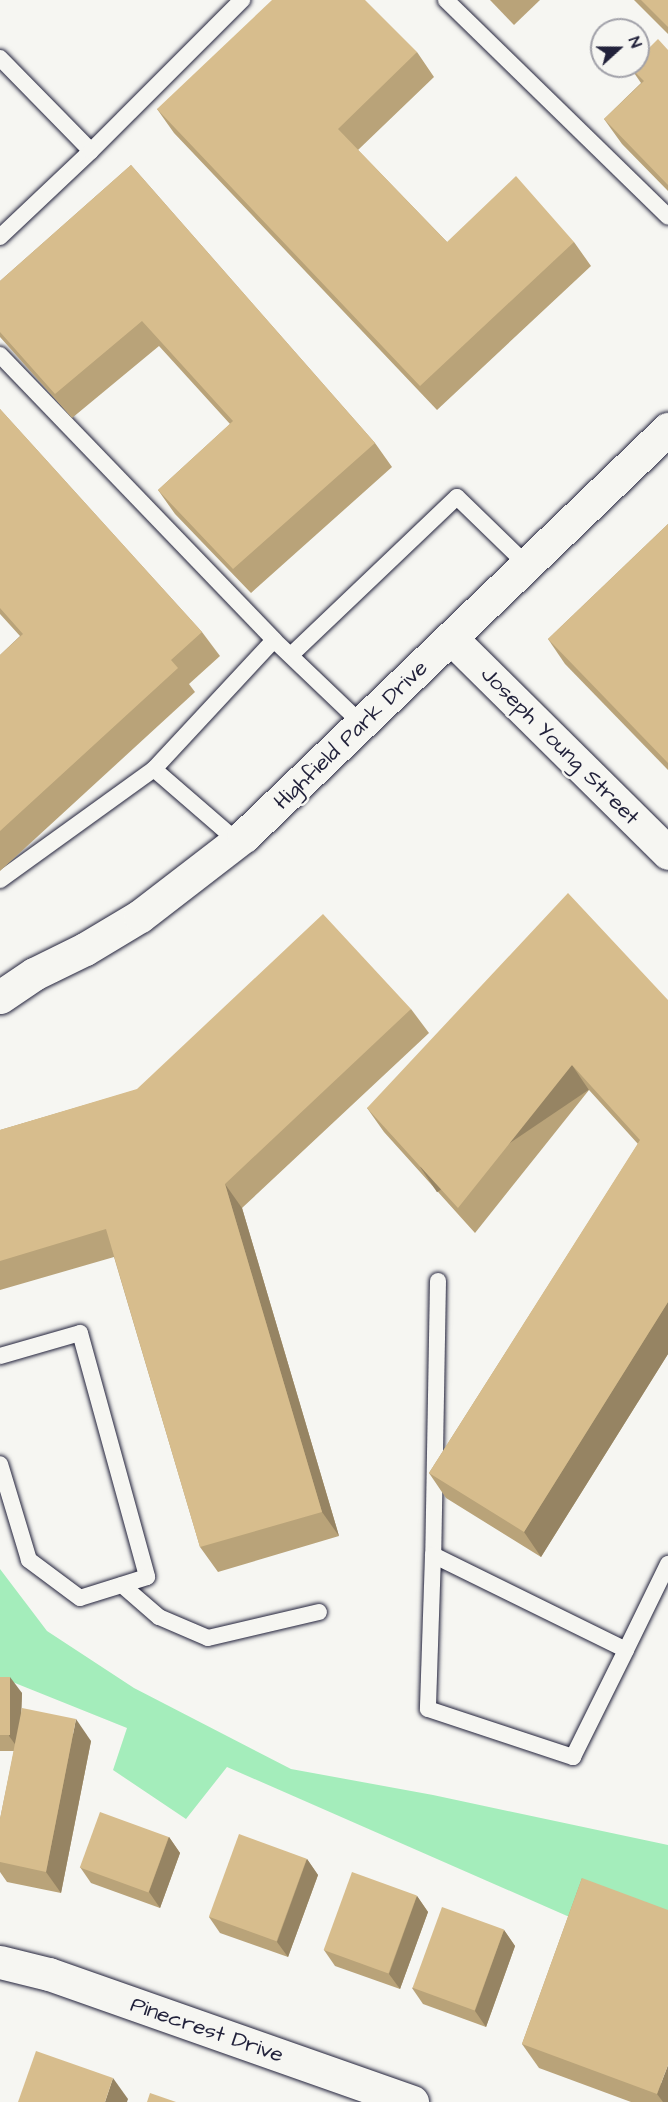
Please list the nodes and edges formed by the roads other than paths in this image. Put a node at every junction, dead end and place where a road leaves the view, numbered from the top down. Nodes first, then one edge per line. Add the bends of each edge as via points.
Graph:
1 (243, 0) edge
2 (446, 0) edge
3 (0, 58) edge
4 (91, 151) junction
5 (668, 217) edge
6 (0, 237) edge
7 (0, 355) edge
8 (668, 429) edge
9 (528, 566) junction
10 (452, 639) junction
11 (274, 640) junction
12 (291, 655) junction
13 (362, 724) junction
14 (154, 769) junction
15 (237, 841) junction
16 (668, 853) edge
17 (0, 880) edge
18 (4, 987) edge
19 (438, 1281) dead end
20 (0, 1356) edge
21 (0, 1464) edge
22 (433, 1555) junction
23 (668, 1564) edge
24 (122, 1585) junction
25 (319, 1612) dead end
26 (626, 1650) junction
27 (0, 1962) edge
28 (412, 2102) edge

1 - 4 lane
2 - 5 lane
3 - 4 lane
4 - 6 lane
7 - 11 lane
8 - 9 street, Highfield Park Drive
9 - 10 street, Highfield Park Drive
9 - 12 lane via 457,497
10 - 13 street, Highfield Park Drive
10 - 16 street, Joseph Young Street
11 - 12 lane
11 - 14 lane
12 - 13 lane
13 - 15 street, Highfield Park Drive
14 - 15 lane
14 - 17 lane
15 - 18 street, Highfield Park Drive via 140,916
19 - 22 lane
20 - 24 lane via 80,1333 147,1577
21 - 24 lane via 29,1560 80,1598
22 - 26 lane
22 - 26 lane via 428,1709 573,1757
23 - 26 lane
24 - 25 lane via 159,1617 208,1638
27 - 28 street, Pinecrest Drive via 49,1974

